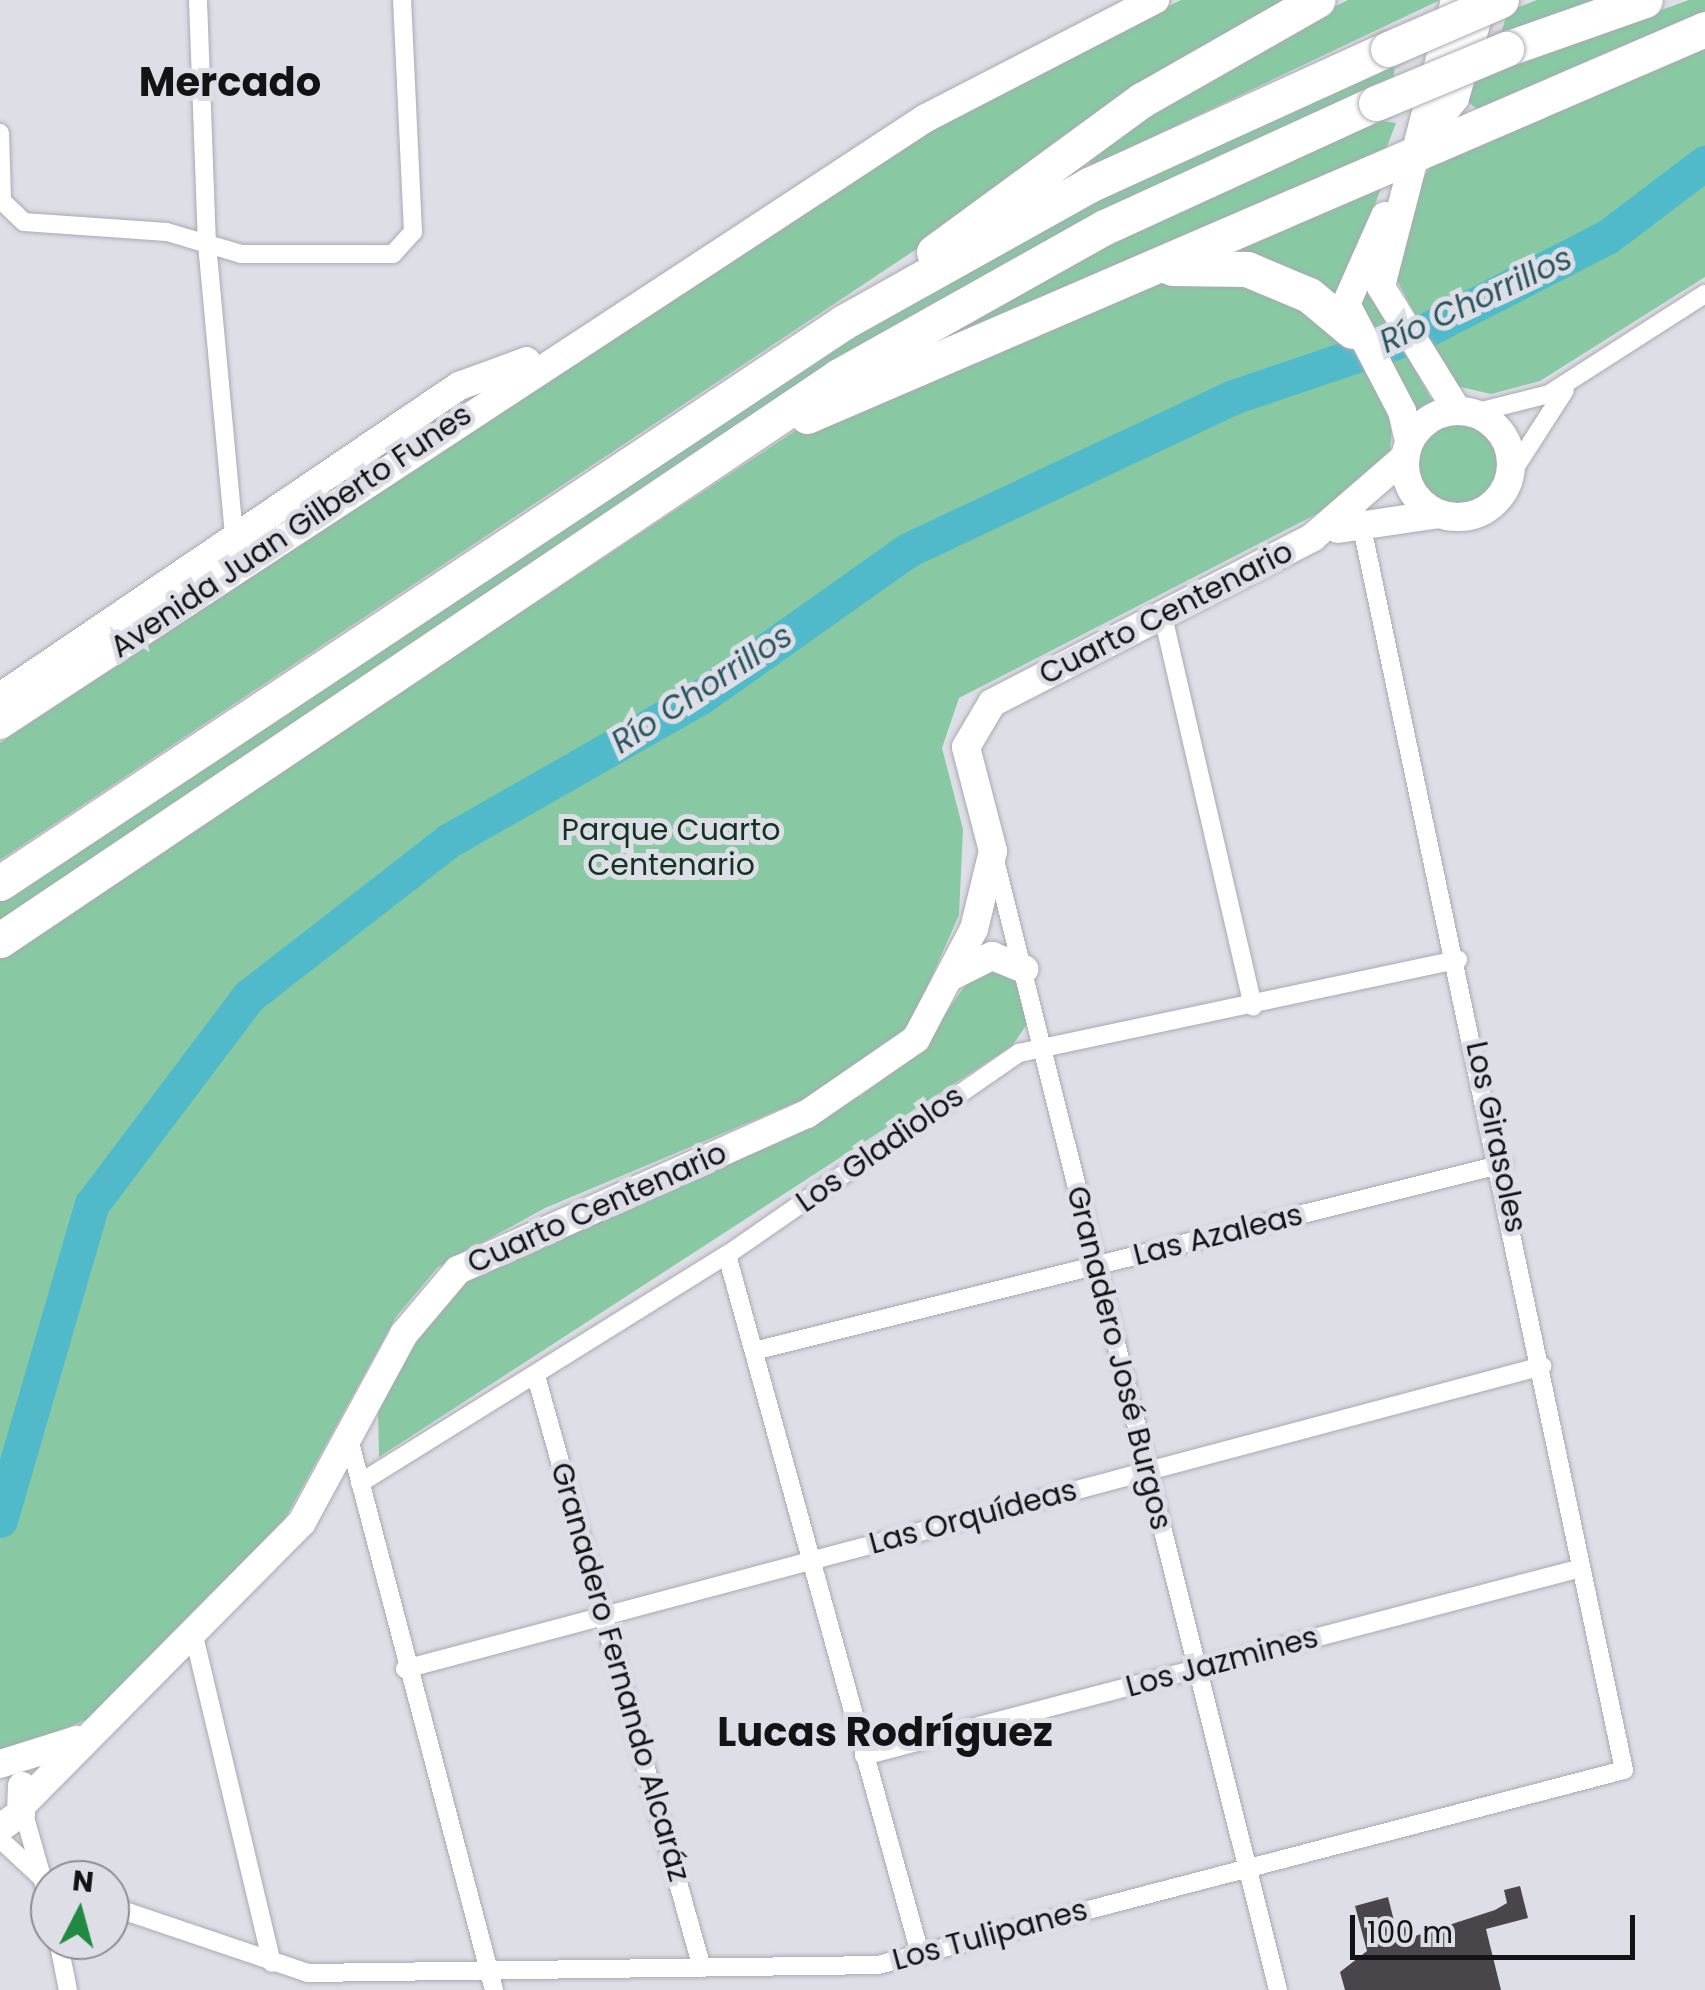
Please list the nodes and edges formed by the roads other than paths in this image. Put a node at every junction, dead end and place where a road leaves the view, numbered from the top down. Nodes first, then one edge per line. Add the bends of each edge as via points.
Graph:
1 (198, 0) edge
2 (402, 0) edge
3 (1155, 0) edge
4 (1317, 0) edge
5 (1455, 0) edge
6 (1483, 0) edge
7 (1501, 0) edge
8 (1645, 0) edge
9 (1705, 29) edge
10 (0, 134) edge
11 (1418, 146) junction
12 (1401, 188) junction
13 (207, 244) junction
14 (1146, 273) junction
15 (1705, 294) edge
16 (844, 322) junction
17 (1352, 331) junction
18 (1578, 376) junction
19 (1466, 412) junction
20 (727, 450) junction
21 (1407, 450) junction
22 (1509, 477) junction
23 (1359, 514) junction
24 (1440, 514) junction
25 (236, 552) junction
26 (1162, 612) junction
27 (0, 697) edge
28 (0, 725) edge
29 (971, 725) joint
30 (993, 851) junction
31 (0, 883) edge
32 (0, 940) edge
33 (1458, 960) junction
34 (1025, 969) junction
35 (951, 978) junction
36 (1253, 1006) junction
37 (1048, 1048) junction
38 (1503, 1164) junction
39 (727, 1255) junction
40 (1094, 1266) junction
41 (758, 1350) junction
42 (1542, 1366) junction
43 (536, 1376) junction
44 (348, 1439) junction
45 (1146, 1471) junction
46 (360, 1483) junction
47 (812, 1560) junction
48 (1580, 1568) junction
49 (607, 1615) junction
50 (194, 1636) junction
51 (404, 1669) junction
52 (1195, 1669) junction
53 (92, 1732) junction
54 (864, 1756) junction
55 (0, 1765) edge
56 (1624, 1770) joint
57 (23, 1805) junction
58 (0, 1828) edge
59 (0, 1839) edge
60 (40, 1860) edge
61 (30, 1866) edge
62 (1248, 1866) junction
63 (130, 1913) edge
64 (920, 1954) junction
65 (62, 1960) edge
66 (272, 1964) junction
67 (702, 1968) junction
68 (488, 1969) junction
69 (68, 1990) edge
70 (494, 1990) edge
71 (1278, 1990) edge

1 - 13 street
2 - 13 street via 408,244 393,254 242,254
3 - 25 main road, Avenida Juan Gilberto Funes via 926,118 584,340
4 - 16 highway via 1128,110
5 - 11 main road
6 - 11 main road via 1456,98
7 - 16 highway, bridge via 1090,184
8 - 20 highway, bridge via 1258,150 964,300
9 - 11 highway via 1532,110
10 - 13 street via 10,214
11 - 12 main road
11 - 14 highway
12 - 17 main road via 1353,280
12 - 19 main road via 1381,287 1436,389
13 - 25 street
14 - 17 highway via 1199,263 1247,269 1309,295
14 - 20 highway
15 - 18 street
16 - 31 highway
17 - 21 main road via 1402,411
18 - 19 street via 1527,405
18 - 22 street via 1538,422
19 - 21 main road via 1428,419
19 - 22 main road via 1503,435
20 - 32 highway
21 - 23 main road, Cuarto Centenario
21 - 24 main road via 1410,488
22 - 24 main road via 1479,512
23 - 24 main road, Cuarto Centenario
23 - 26 main road, Cuarto Centenario
23 - 33 street, Los Girasoles
25 - 27 main road, Avenida Juan Gilberto Funes
25 - 28 main road, Avenida Juan Gilberto Funes
26 - 29 main road, Cuarto Centenario via 992,702
26 - 36 street
29 - 30 main road, Granadero José Burgos via 966,747
30 - 34 street, Granadero José Burgos
30 - 35 main road, Cuarto Centenario
33 - 36 street, Los Gladiolos
33 - 38 street, Los Girasoles
34 - 35 main road via 992,956
34 - 37 street, Granadero José Burgos
35 - 44 main road, Cuarto Centenario via 916,1039 852,1090 458,1270 404,1334
36 - 37 street, Los Gladiolos
37 - 39 street, Los Gladiolos via 1019,1053
37 - 40 street, Granadero José Burgos
38 - 40 street, Las Azaleas
38 - 42 street, Los Girasoles
39 - 41 street
39 - 43 street, Los Gladiolos
40 - 41 street, Las Azaleas
40 - 45 street, Granadero José Burgos
41 - 47 street
42 - 45 street, Las Orquídeas
42 - 48 street, Los Girasoles
43 - 46 street, Los Gladiolos
43 - 49 street, Granadero Fernando Alcaráz
44 - 46 street
44 - 50 main road, Cuarto Centenario via 314,1508
45 - 47 street, Las Orquídeas
45 - 52 street, Granadero José Burgos
46 - 51 street
47 - 49 street, Las Orquídeas
47 - 54 street
48 - 52 street, Los Jazmines
48 - 56 street, Los Girasoles
49 - 51 street, Las Orquídeas
49 - 67 street, Granadero Fernando Alcaráz
50 - 53 main road, Cuarto Centenario
50 - 66 street
51 - 68 street
52 - 54 street, Los Jazmines
52 - 62 street, Granadero José Burgos
53 - 55 main road, Cuarto Centenario
53 - 57 main road, Cuarto Centenario
54 - 64 street
55 - 57 main road, Cuarto Centenario via 21,1782
56 - 62 street, Los Tulipanes
57 - 58 main road, Cuarto Centenario
57 - 60 street
59 - 61 street
62 - 64 street, Los Tulipanes
62 - 71 street, Granadero José Burgos
63 - 66 street, Los Tulipanes
64 - 67 street, Los Tulipanes via 878,1964
65 - 69 street
66 - 68 street, Los Tulipanes via 308,1972
67 - 68 street, Los Tulipanes
68 - 70 street

